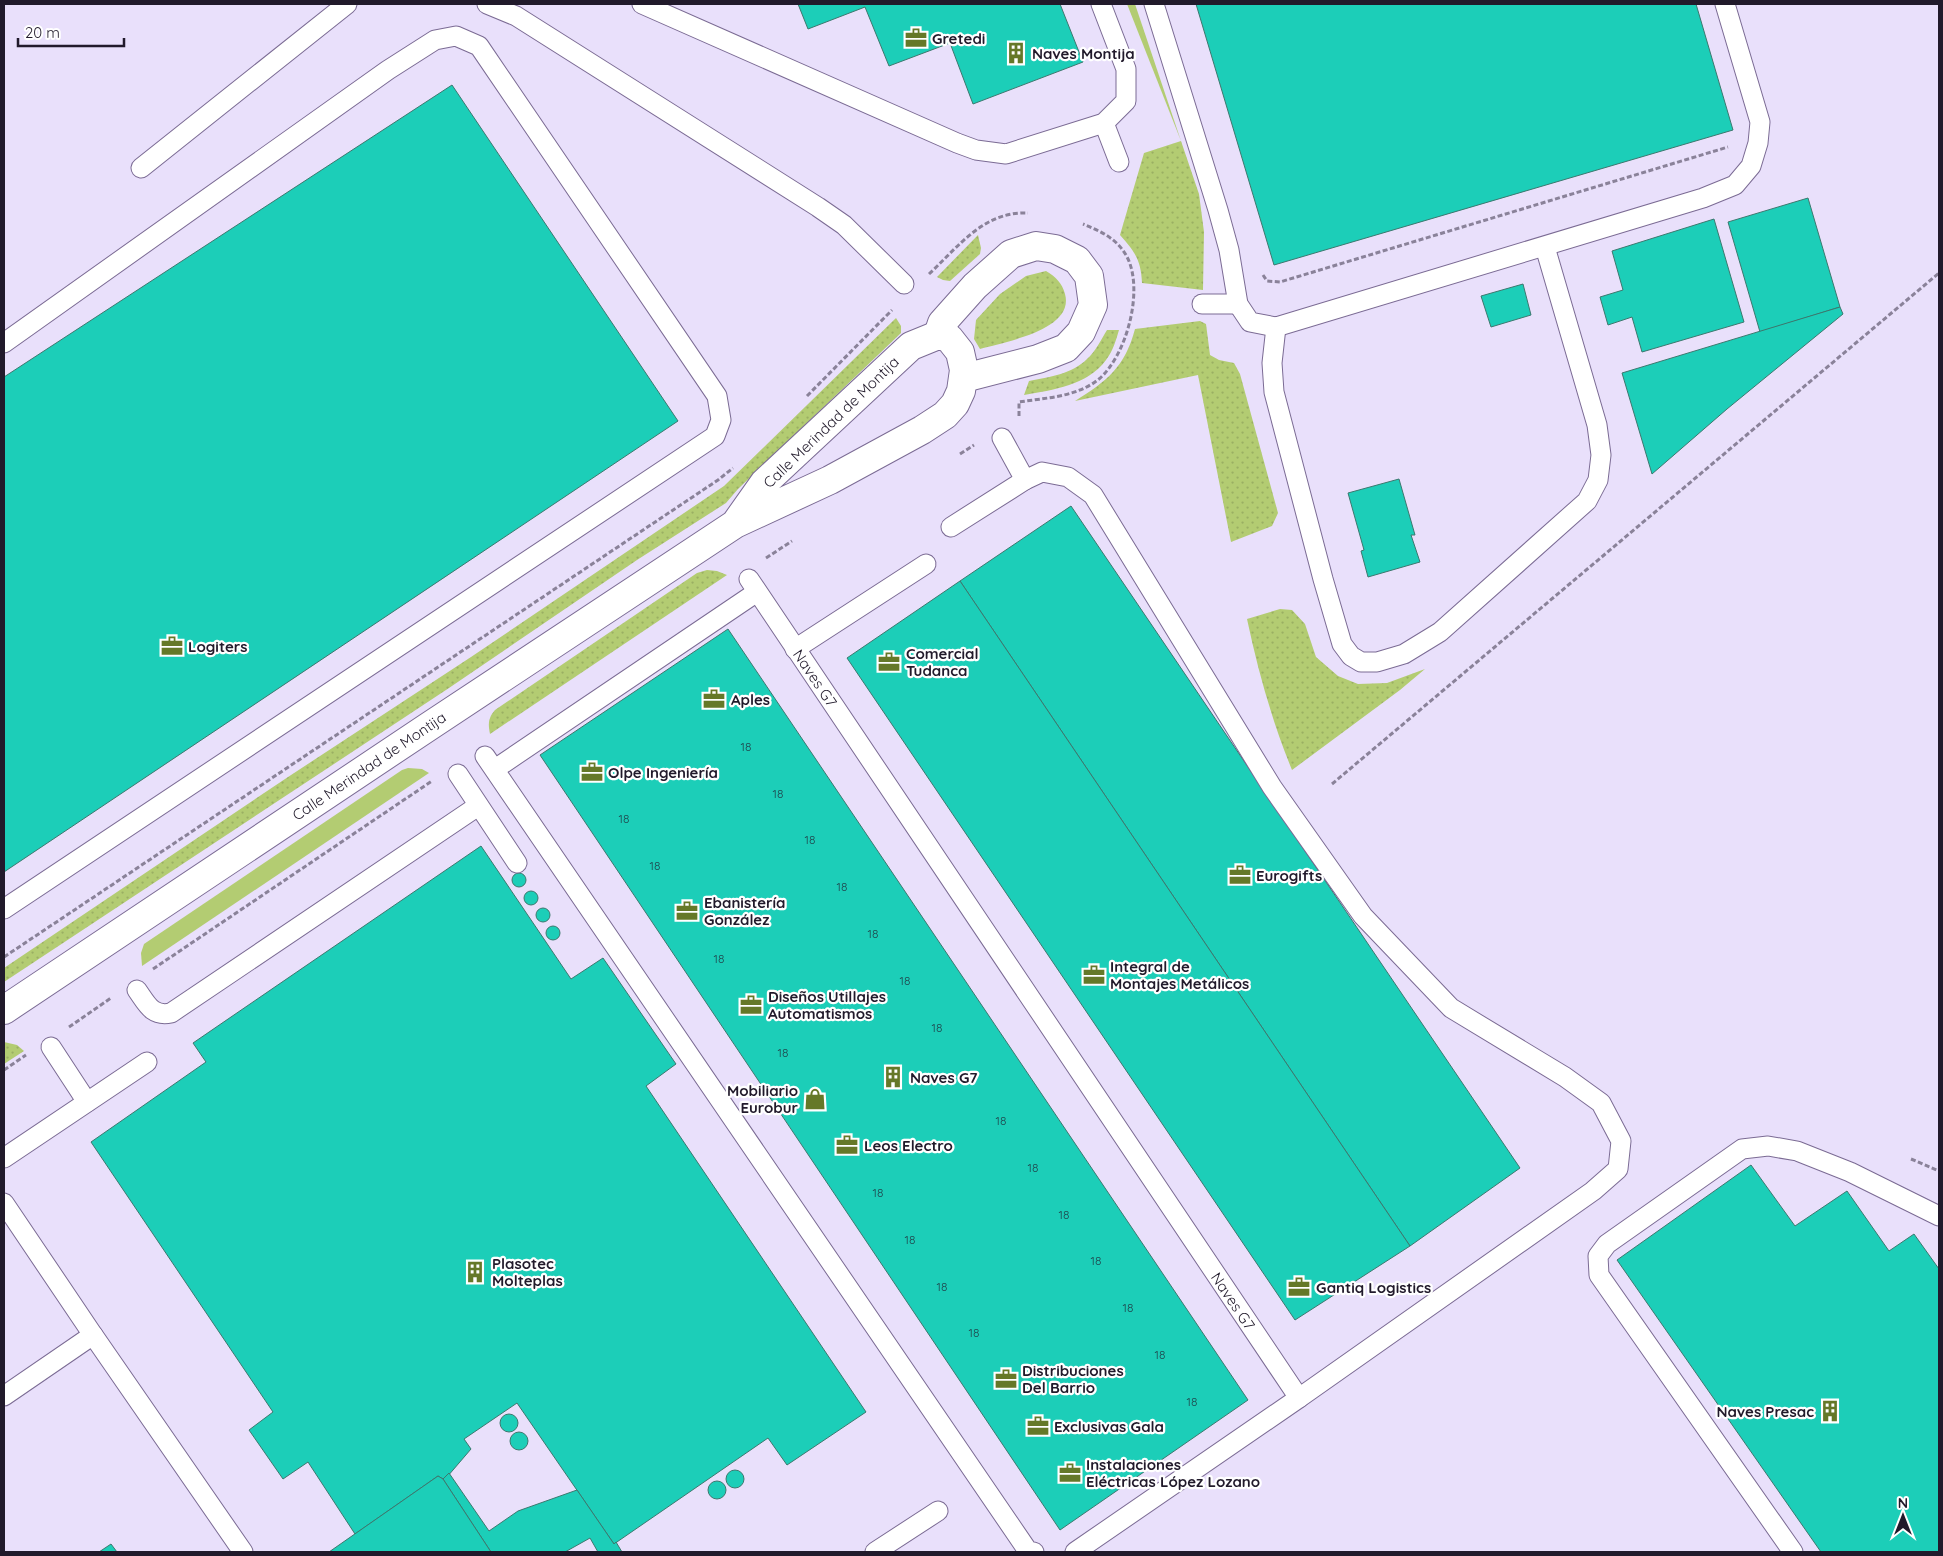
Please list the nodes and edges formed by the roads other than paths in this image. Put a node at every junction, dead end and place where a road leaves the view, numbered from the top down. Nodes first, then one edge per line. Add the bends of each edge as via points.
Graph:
1 (347, 4) edge
2 (487, 4) edge
3 (642, 4) edge
4 (1101, 4) edge
5 (1154, 4) edge
6 (1725, 4) edge
7 (1104, 123) junction
8 (1118, 162) dead end
9 (141, 168) dead end
10 (1544, 247) junction
11 (904, 284) dead end
12 (1202, 304) dead end
13 (1238, 304) junction
14 (1276, 328) junction
15 (938, 335) junction
16 (4, 343) edge
17 (964, 378) junction
18 (1002, 438) dead end
19 (1025, 480) junction
20 (735, 524) junction
21 (951, 527) dead end
22 (926, 564) dead end
23 (795, 649) junction
24 (458, 774) dead end
25 (478, 806) junction
26 (516, 863) dead end
27 (4, 909) edge
28 (137, 990) dead end
29 (4, 1010) edge
30 (42, 1049) road end
31 (148, 1062) dead end
32 (88, 1102) junction
33 (4, 1158) edge
34 (4, 1203) edge
35 (1939, 1216) edge
36 (93, 1335) junction
37 (4, 1396) edge
38 (1299, 1398) junction
39 (938, 1511) dead end
40 (243, 1552) edge
41 (875, 1552) edge
42 (1034, 1552) edge
43 (1075, 1552) edge
44 (1793, 1552) edge

1 - 9 lane
2 - 11 lane via 516,16 818,207 844,225
3 - 7 lane via 976,150 1006,154
4 - 7 lane via 1126,69 1126,101
5 - 13 lane via 1218,210
6 - 10 lane via 1760,122 1751,166 1735,185
7 - 8 lane
10 - 14 lane
10 - 14 lane via 1597,425 1601,455 1598,480 1587,501 1440,632 1404,654 1377,662 1361,662 1351,656 1342,644 1274,392 1272,364
12 - 13 lane
13 - 14 lane via 1250,322
15 - 17 street, Calle Merindad de Montija via 949,338 960,352
15 - 17 street via 942,323 974,286 1011,254 1036,246 1056,249 1077,260 1089,276 1093,305 1081,332 1066,348 1038,359
15 - 20 street, Calle Merindad de Montija via 911,346 874,380 764,483
16 - 27 lane via 388,70 435,40 456,36 479,46 717,396 721,420 715,436
17 - 20 street, Calle Merindad de Montija via 955,404 922,430 830,480
18 - 19 lane
19 - 21 lane
19 - 38 lane via 1042,472 1068,478 1093,495 1272,787 1363,916 1451,1008 1565,1077 1601,1103 1621,1140 1618,1169 1593,1191
20 - 29 street, Calle Merindad de Montija
22 - 23 lane
23 - 38 lane, Naves G7
23 - 42 lane, Naves G7 via 753,586 490,762 1028,1551
24 - 25 lane
25 - 26 lane
25 - 28 lane via 171,1013 162,1015 150,1010
30 - 32 lane
31 - 32 lane
32 - 33 lane
34 - 36 lane
35 - 44 lane via 1850,1172 1797,1151 1768,1146 1742,1149 1607,1244 1598,1256 1599,1275
36 - 37 lane
36 - 40 lane
38 - 43 lane
39 - 41 lane

